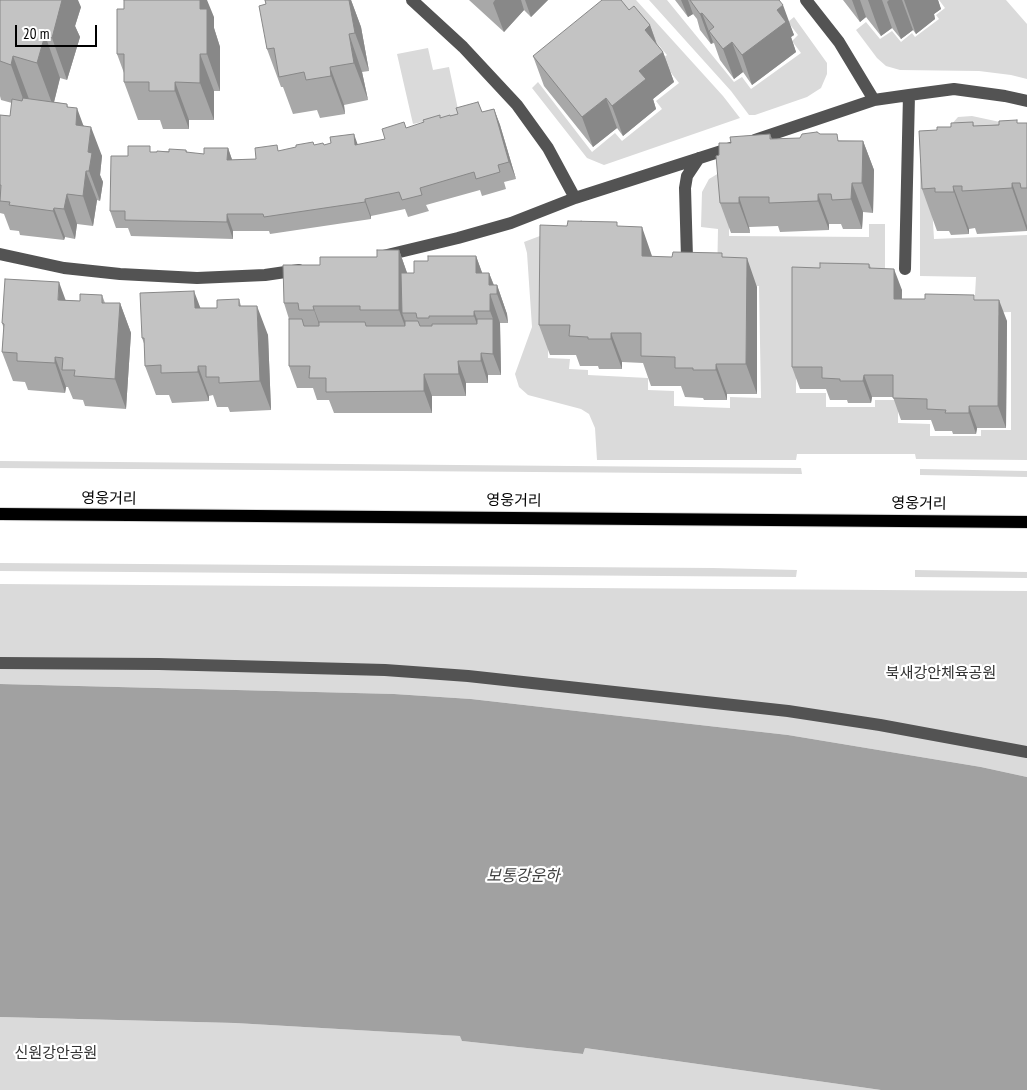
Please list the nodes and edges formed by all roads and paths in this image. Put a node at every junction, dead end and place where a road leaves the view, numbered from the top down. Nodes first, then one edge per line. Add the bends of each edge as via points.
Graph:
1 (412, 0) edge
2 (806, 0) edge
3 (909, 95) junction
4 (874, 100) junction
5 (1027, 101) edge
6 (699, 158) junction
7 (575, 198) junction
8 (0, 254) edge
9 (374, 258) edge
10 (687, 258) edge
11 (309, 268) edge
12 (905, 269) dead end
13 (0, 514) edge
14 (1027, 522) edge
15 (0, 663) edge
16 (1027, 752) edge

1 - 7 street via 463,47 517,105 548,148
2 - 4 street via 839,42
3 - 4 street
3 - 5 street via 954,90
3 - 12 street
4 - 6 street
6 - 7 street
6 - 10 street via 687,176 685,188
7 - 9 street via 511,223
8 - 11 street via 64,268 197,278 265,275
13 - 14 main road, 영웅거리
15 - 16 street via 386,670 468,676 788,711

